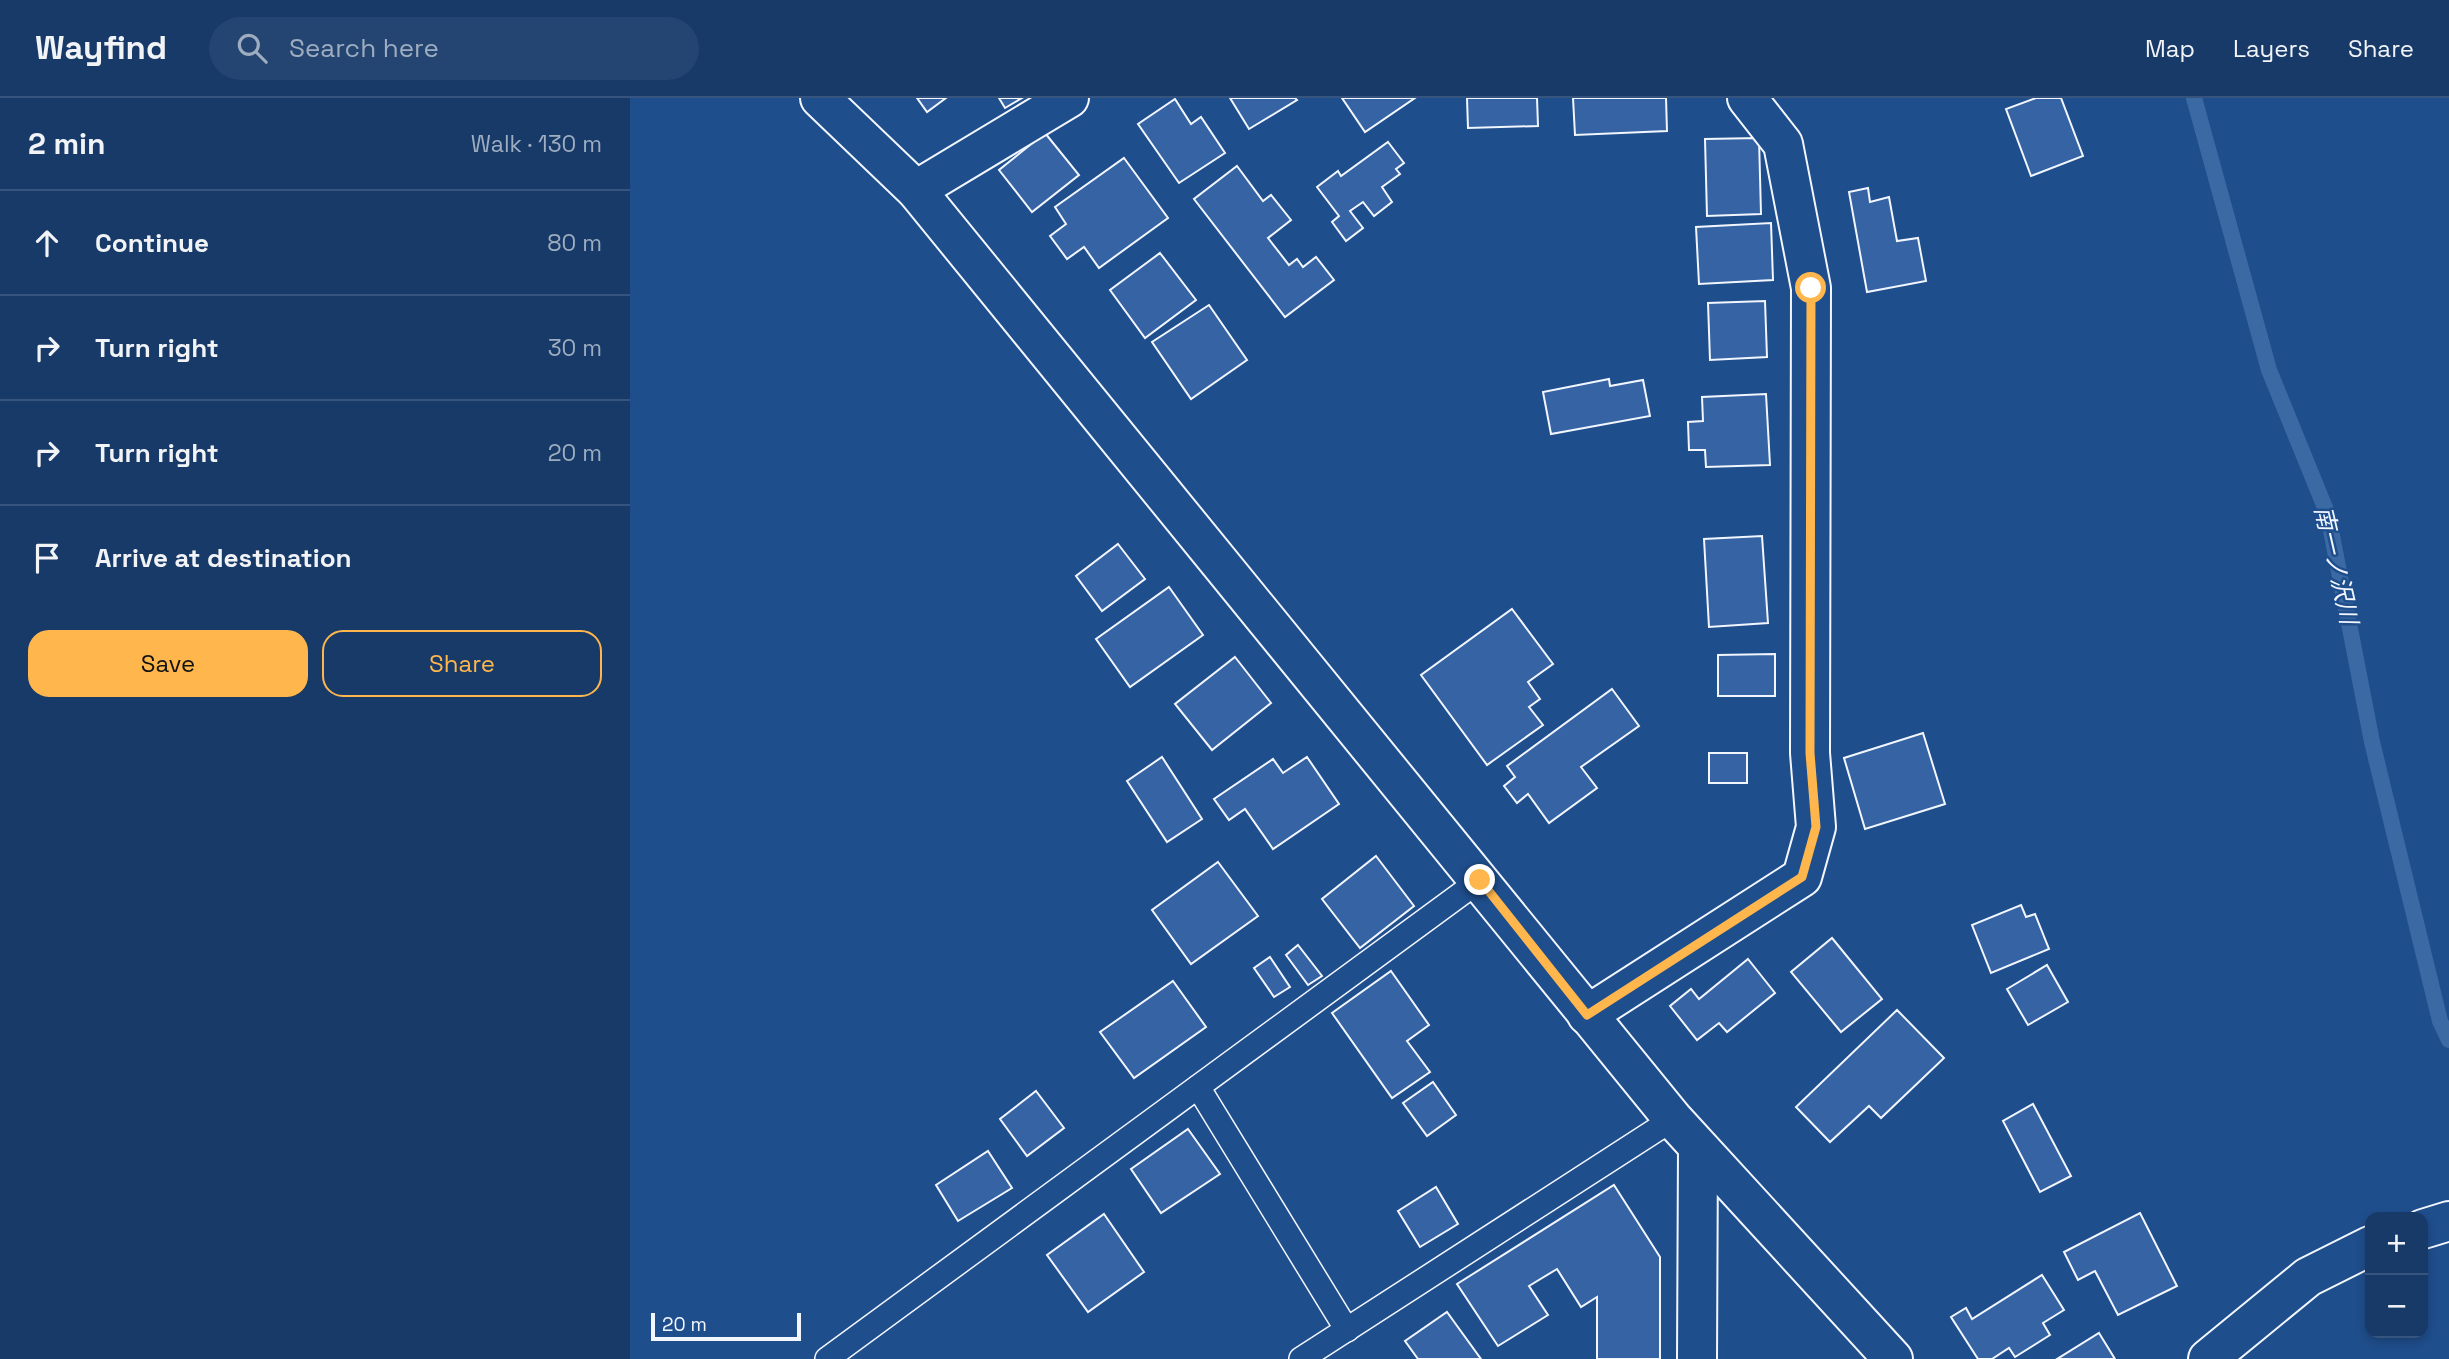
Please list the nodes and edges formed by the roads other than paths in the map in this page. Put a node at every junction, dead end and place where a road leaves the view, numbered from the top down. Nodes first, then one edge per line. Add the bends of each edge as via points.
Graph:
1 (820, 98) edge
2 (1069, 98) edge
3 (1746, 98) edge
4 (916, 191) junction
5 (1480, 880) junction
6 (1587, 1015) junction
7 (1198, 1087) junction
8 (1673, 1119) junction
9 (1698, 1148) junction
10 (2449, 1221) edge
11 (2428, 1227) edge
12 (2365, 1249) edge
13 (1346, 1329) junction
14 (827, 1359) edge
15 (1301, 1359) edge
16 (1697, 1359) edge
17 (1893, 1359) edge
18 (2208, 1359) edge

1 - 4 street
2 - 4 street
3 - 6 street via 1783,144 1811,288 1810,753 1816,827 1802,877
4 - 5 street
5 - 6 street
5 - 7 lane
6 - 8 street
7 - 13 lane
7 - 14 lane
8 - 9 street
8 - 13 lane
9 - 16 street
9 - 17 street
10 - 11 street
12 - 18 street via 2308,1276
13 - 15 lane

